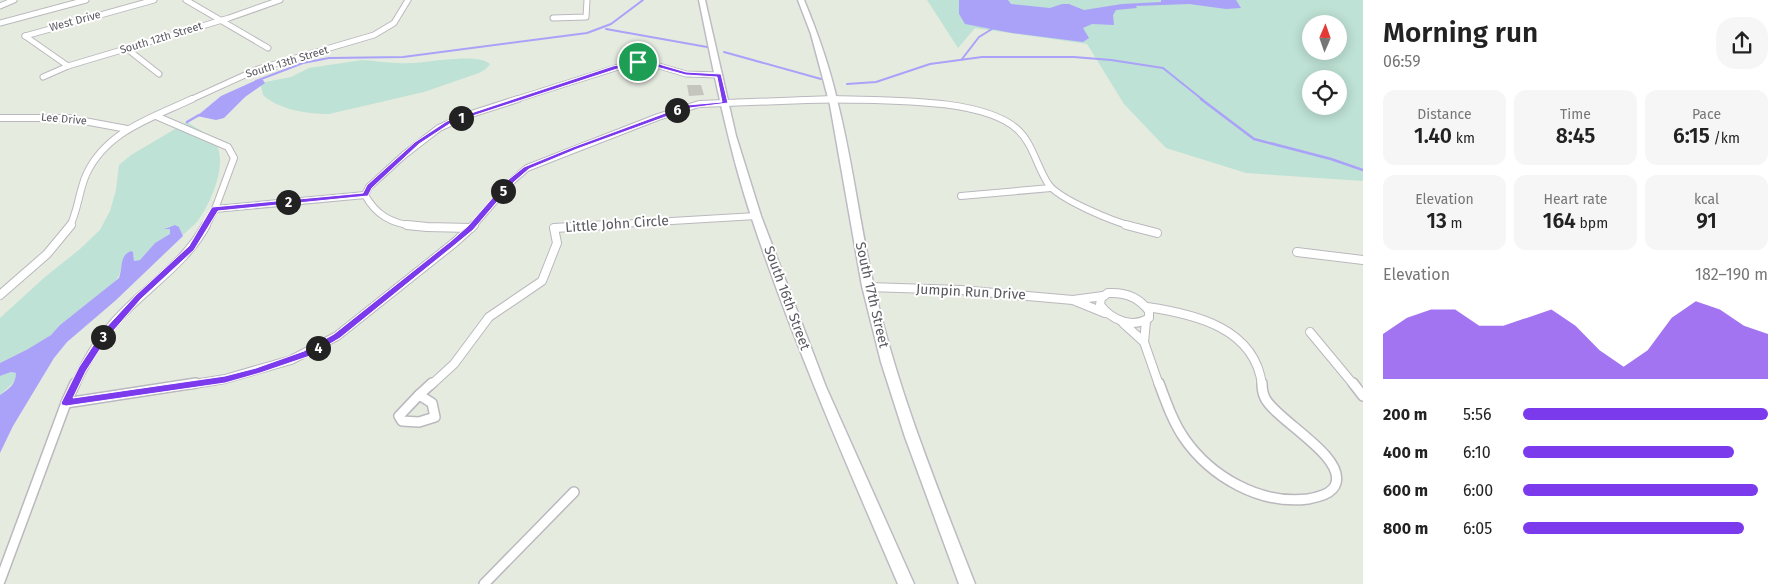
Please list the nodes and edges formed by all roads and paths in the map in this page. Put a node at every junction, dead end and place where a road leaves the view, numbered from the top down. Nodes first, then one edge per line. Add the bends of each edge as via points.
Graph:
1 (14, 0) edge
2 (86, 0) edge
3 (154, 0) edge
4 (186, 0) edge
5 (280, 0) edge
6 (408, 0) edge
7 (587, 0) edge
8 (702, 0) edge
9 (801, 0) edge
10 (0, 6) edge
11 (553, 18) dead end
12 (221, 20) junction
13 (0, 23) edge
14 (126, 48) junction
15 (268, 48) dead end
16 (68, 66) junction
17 (159, 74) dead end
18 (719, 75) junction
19 (42, 77) dead end
20 (834, 99) junction
21 (725, 103) junction
22 (156, 116) junction
23 (0, 118) edge
24 (127, 129) junction
25 (1051, 188) junction
26 (365, 195) junction
27 (961, 196) dead end
28 (215, 209) junction
29 (756, 216) junction
30 (470, 228) junction
31 (1157, 233) dead end
32 (1298, 252) dead end
33 (1363, 260) edge
34 (868, 287) junction
35 (0, 294) edge
36 (1103, 296) junction
37 (1073, 300) junction
38 (1147, 307) junction
39 (1106, 313) junction
40 (1122, 321) junction
41 (1146, 321) junction
42 (1310, 332) dead end
43 (1144, 342) junction
44 (419, 395) dead end
45 (1363, 396) edge
46 (66, 403) junction
47 (574, 492) dead end
48 (0, 581) edge
49 (484, 584) edge
50 (906, 584) edge
51 (967, 584) edge

1 - 10 street
2 - 13 street
3 - 16 street, West Drive via 25,36
4 - 12 street
5 - 12 street, South 12th Street
6 - 22 street, South 13th Street via 394,23 374,35 258,69
7 - 11 street via 586,16
8 - 18 main road, South 16th Street
9 - 20 main road, South 17th Street via 820,47
12 - 14 street, South 12th Street
12 - 15 street
14 - 16 street, South 12th Street
14 - 17 street
16 - 19 street, South 12th Street
18 - 21 main road, South 16th Street
18 - 26 street via 686,74 649,63 631,63 468,115 428,134
20 - 21 street
20 - 25 street via 952,105 991,114 1021,134
20 - 34 main road, South 17th Street
21 - 29 main road, South 16th Street
21 - 30 street via 689,106 539,162 512,181
22 - 24 street, South 13th Street
22 - 28 street via 220,143 231,151 234,158
23 - 24 street, Lee Drive via 68,118
24 - 35 street, South 13th Street via 106,142 97,155 71,224 61,238
25 - 27 street
25 - 31 street via 1094,213
26 - 28 street
26 - 30 street via 385,217 400,224
28 - 46 street via 192,248 138,297 105,334 82,369
29 - 44 street, Little John Circle via 554,228 557,243 542,281 489,317 454,364
29 - 50 main road, South 16th Street via 820,387
30 - 46 street via 357,321 307,354 225,379
32 - 33 street
34 - 37 street, Jumpin Run Drive via 961,290
34 - 51 main road, South 17th Street via 911,433
36 - 37 street, Jumpin Run Drive
36 - 38 street, Jumpin Run Drive via 1113,292 1126,294
36 - 39 street via 1100,304
37 - 39 street, Jumpin Run Drive
38 - 41 street, Jumpin Run Drive via 1150,315
38 - 43 street, Jumpin Run Drive via 1202,319 1240,338 1259,368 1266,400 1321,452 1336,473 1336,485 1326,494 1278,498 1230,481 1192,448 1174,421
39 - 40 street, Jumpin Run Drive
40 - 41 street, Jumpin Run Drive via 1136,324
40 - 43 street, Jumpin Run Drive
41 - 43 street, Jumpin Run Drive
42 - 45 street
46 - 48 street
47 - 49 street

